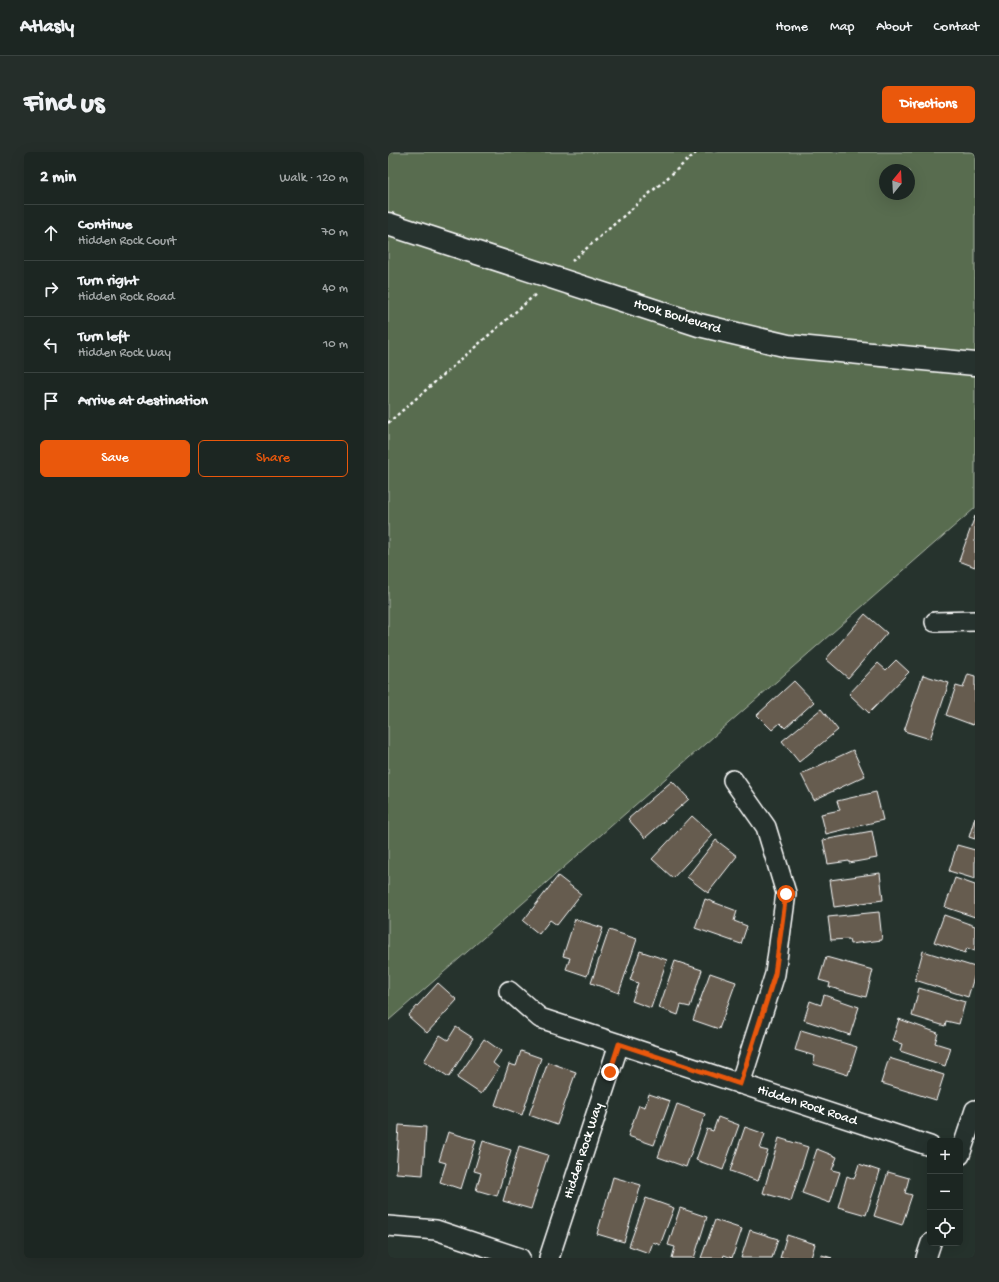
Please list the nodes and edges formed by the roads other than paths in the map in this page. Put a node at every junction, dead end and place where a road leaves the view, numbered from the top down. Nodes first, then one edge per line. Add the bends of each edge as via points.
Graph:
1 (388, 224) edge
2 (975, 364) edge
3 (975, 621) edge
4 (935, 622) dead end
5 (733, 780) dead end
6 (509, 991) dead end
7 (619, 1044) junction
8 (740, 1084) junction
9 (975, 1110) edge
10 (927, 1145) edge
11 (963, 1146) edge
12 (388, 1226) edge
13 (930, 1246) edge
14 (520, 1258) edge
15 (549, 1258) edge
16 (926, 1258) edge

1 - 2 street, Hook Boulevard via 699,325 788,346
3 - 4 street
5 - 8 street via 766,827 786,894 775,974
6 - 7 street, Hidden Rock Road via 540,1018
7 - 8 street, Hidden Rock Road
7 - 15 street, Hidden Rock Way
8 - 10 street, Hidden Rock Road
9 - 11 street
12 - 14 street via 436,1230
13 - 16 street

